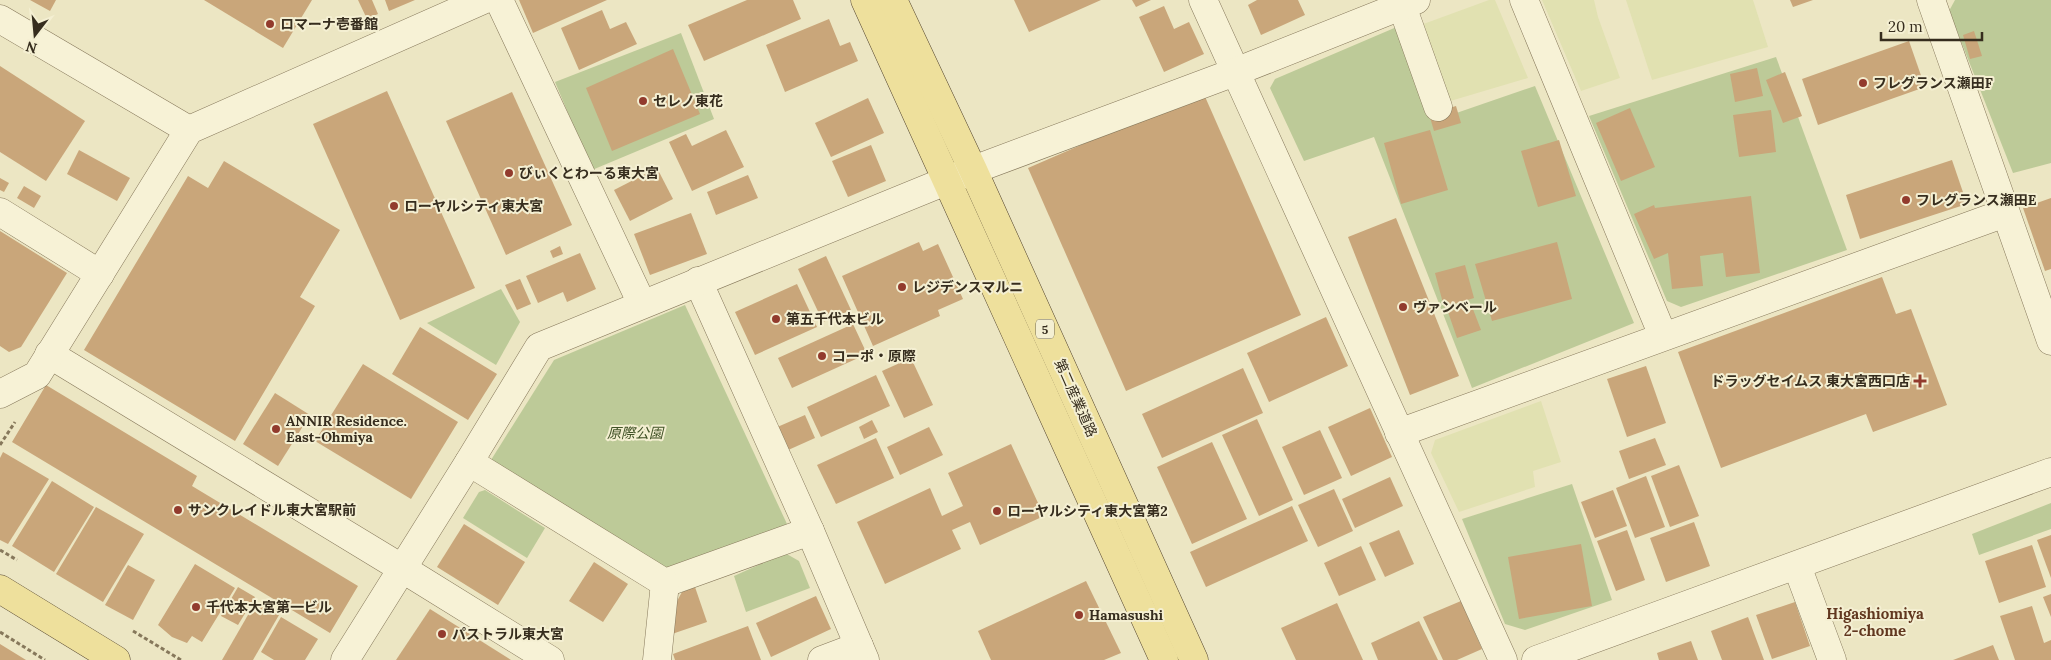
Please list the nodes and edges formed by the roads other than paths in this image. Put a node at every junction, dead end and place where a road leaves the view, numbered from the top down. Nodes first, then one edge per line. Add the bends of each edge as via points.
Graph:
1 (483, 0) edge
2 (499, 0) edge
3 (865, 0) edge
4 (893, 0) edge
5 (1203, 0) edge
6 (1524, 0) edge
7 (1931, 0) edge
8 (1409, 3) edge
9 (0, 19) edge
10 (1235, 72) junction
11 (1438, 107) dead end
12 (189, 130) junction
13 (973, 170) junction
14 (947, 182) junction
15 (0, 212) edge
16 (2005, 212) junction
17 (100, 274) junction
18 (698, 281) junction
19 (642, 304) junction
20 (1663, 336) junction
21 (2051, 341) edge
22 (49, 354) junction
23 (0, 394) edge
24 (1399, 433) junction
25 (469, 462) junction
26 (2051, 472) edge
27 (810, 531) junction
28 (1797, 566) junction
29 (403, 569) junction
30 (665, 583) junction
31 (0, 589) edge
32 (862, 653) edge
33 (116, 660) edge
34 (346, 660) edge
35 (550, 660) edge
36 (657, 660) edge
37 (822, 660) edge
38 (1164, 660) edge
39 (1194, 660) edge
40 (1503, 660) edge
41 (1536, 660) edge
42 (1832, 660) edge

1 - 12 street
2 - 19 street
3 - 14 main road, 第二産業道路 / 5
4 - 13 main road, 第二産業道路 / 5
5 - 10 street
6 - 20 street
7 - 16 street
8 - 10 street
8 - 11 street
9 - 12 street
10 - 13 street
10 - 24 street
12 - 17 street
13 - 14 street
13 - 39 main road, 第二産業道路 / 5
14 - 18 street
14 - 38 main road, 第二産業道路 / 5
15 - 17 street
16 - 20 street
16 - 21 street
17 - 22 street
18 - 19 street
18 - 27 street
19 - 25 street via 539,347
20 - 24 street
22 - 23 street via 37,375
22 - 29 street
24 - 40 street
25 - 29 street
25 - 30 street
26 - 28 street
27 - 30 street
27 - 32 street
28 - 41 street
28 - 42 street
29 - 34 street
29 - 35 street
30 - 36 street
31 - 33 main road
32 - 37 street

